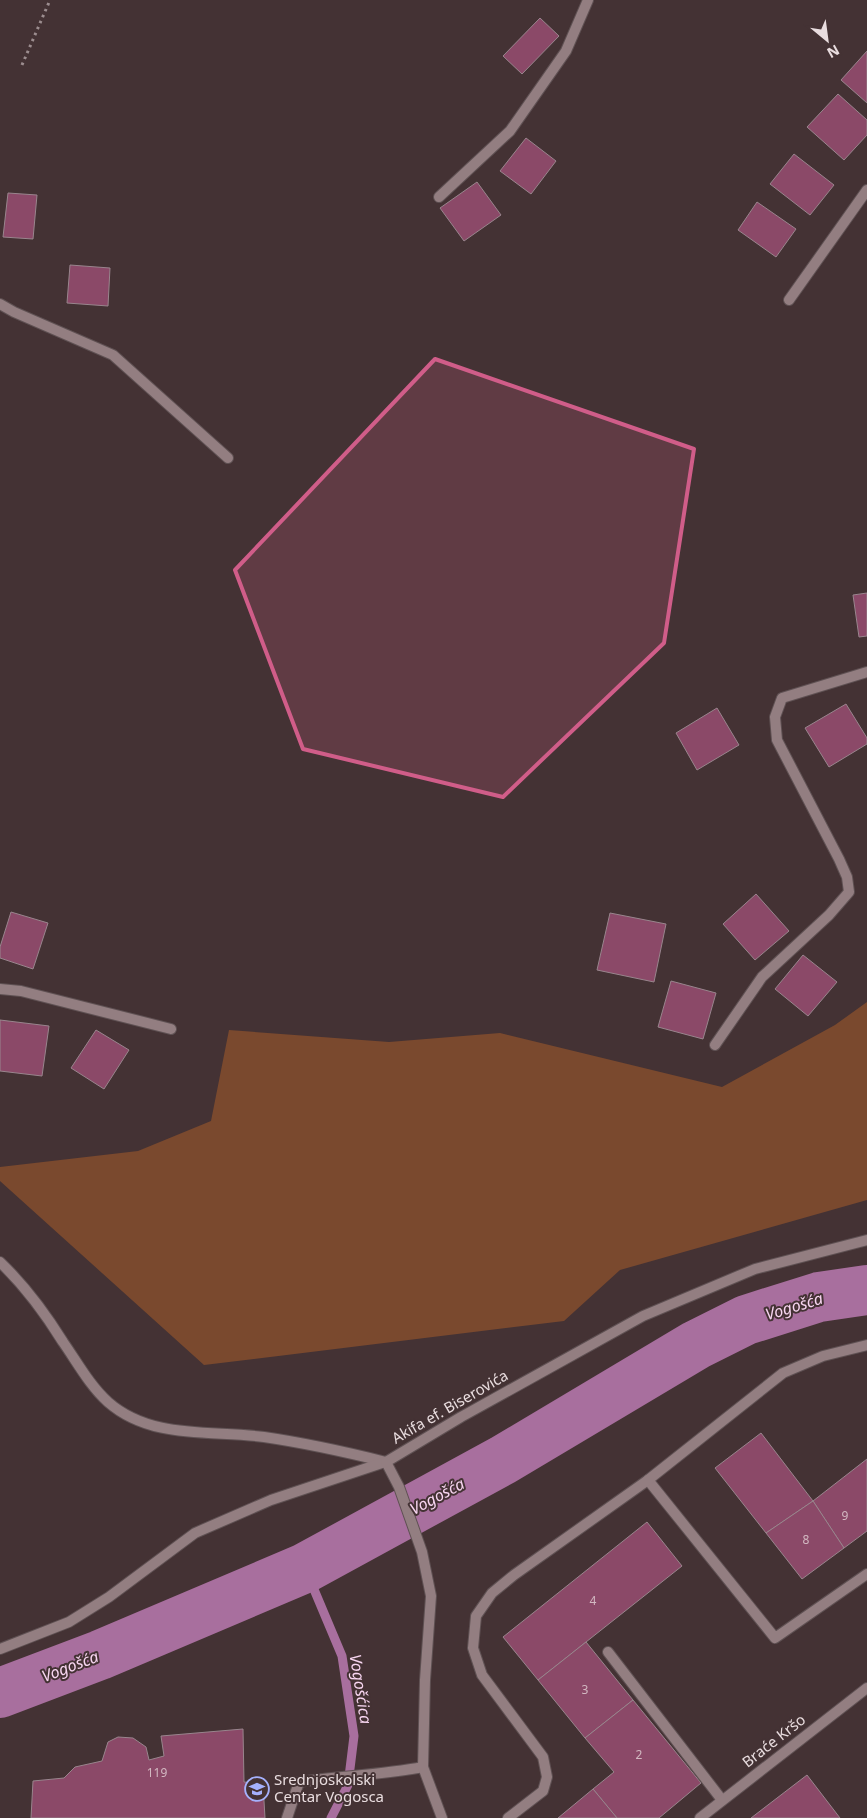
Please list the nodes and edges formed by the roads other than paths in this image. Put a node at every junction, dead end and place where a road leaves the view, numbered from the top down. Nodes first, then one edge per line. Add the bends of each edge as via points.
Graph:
1 (588, 0) edge
2 (867, 190) edge
3 (439, 197) dead end
4 (789, 300) dead end
5 (0, 304) edge
6 (228, 458) dead end
7 (867, 672) edge
8 (0, 989) edge
9 (171, 1029) dead end
10 (715, 1046) dead end
11 (867, 1240) edge
12 (0, 1262) edge
13 (867, 1345) edge
14 (386, 1462) junction
15 (648, 1480) junction
16 (867, 1574) edge
17 (0, 1649) edge
18 (608, 1652) dead end
19 (867, 1688) edge
20 (422, 1767) junction
21 (722, 1800) junction
22 (287, 1818) edge
23 (442, 1818) edge
24 (508, 1818) edge
25 (700, 1818) edge

1 - 3 street via 566,51 510,131
2 - 4 street
5 - 6 street via 113,355
7 - 10 street via 782,698 775,717 778,740 847,876 849,892 829,915 762,976
8 - 9 street via 21,991
11 - 14 street, Akifa ef. Biserovića via 755,1269 643,1316
12 - 14 street via 16,1277 108,1402 136,1420 166,1430 262,1437
13 - 15 street via 823,1356 783,1373
14 - 17 street via 271,1500 195,1533 109,1597 69,1622
14 - 20 street, Akifa ef. Biserovića via 399,1487 422,1552 431,1596
15 - 16 street via 775,1638
15 - 24 street via 514,1575 492,1593 476,1616 473,1648 482,1675 543,1758 547,1777 543,1791
18 - 21 street
19 - 21 street, Braće Kršo
20 - 22 street via 299,1782
20 - 23 street, Akifa ef. Biserovića
21 - 25 street, Braće Kršo

